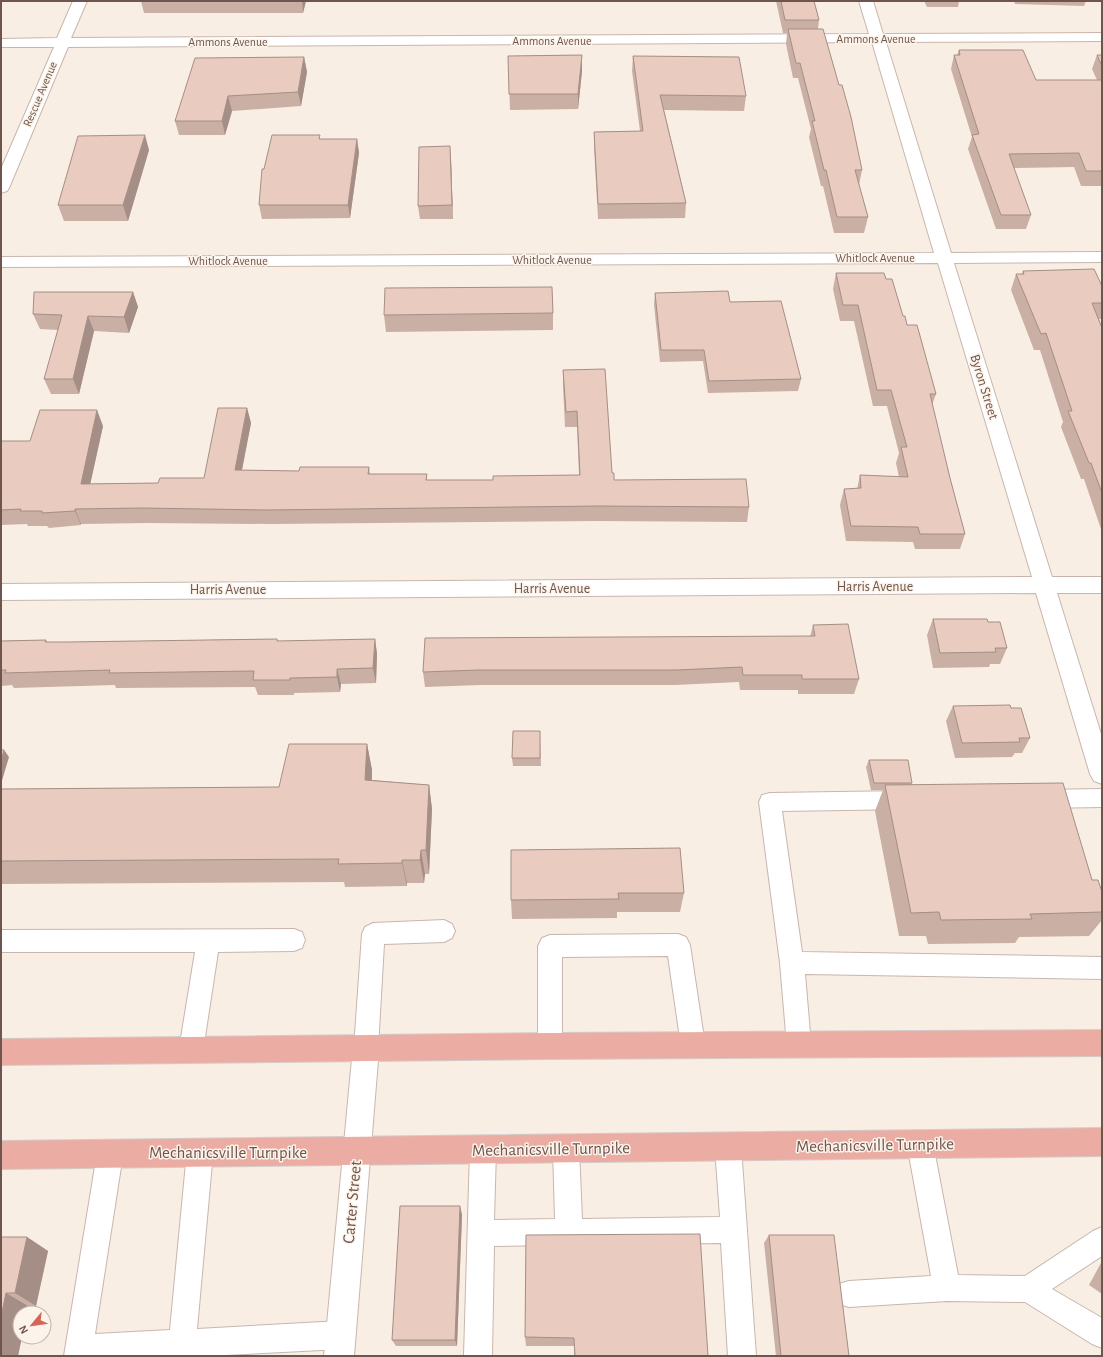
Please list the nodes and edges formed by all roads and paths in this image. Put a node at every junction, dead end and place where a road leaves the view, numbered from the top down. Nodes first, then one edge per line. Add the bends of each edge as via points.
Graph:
1 (80, 1) edge
2 (866, 1) edge
3 (1102, 37) edge
4 (878, 39) junction
5 (1, 43) edge
6 (62, 43) junction
7 (1, 188) edge
8 (1102, 257) edge
9 (944, 258) junction
10 (1, 262) edge
11 (1102, 585) edge
12 (1046, 586) junction
13 (1, 592) edge
14 (1098, 749) edge
15 (1102, 774) edge
16 (1102, 798) edge
17 (1024, 799) edge
18 (931, 800) edge
19 (444, 931) dead end
20 (294, 940) dead end
21 (1, 941) edge
22 (208, 941) junction
23 (792, 964) junction
24 (1102, 968) edge
25 (1102, 1043) edge
26 (693, 1045) junction
27 (799, 1045) junction
28 (550, 1046) junction
29 (366, 1048) junction
30 (191, 1050) junction
31 (1, 1052) edge
32 (1102, 1142) edge
33 (920, 1144) junction
34 (728, 1146) junction
35 (566, 1148) junction
36 (483, 1150) junction
37 (356, 1151) junction
38 (200, 1152) junction
39 (1, 1154) edge
40 (110, 1154) junction
41 (733, 1230) junction
42 (569, 1232) junction
43 (481, 1233) junction
44 (1102, 1240) edge
45 (947, 1288) junction
46 (1028, 1289) junction
47 (848, 1294) dead end
48 (1102, 1334) edge
49 (340, 1346) edge
50 (182, 1350) edge
51 (78, 1352) edge
52 (478, 1356) edge
53 (742, 1356) edge

1 - 6 street, Rescue Avenue
2 - 4 street, Byron Street
3 - 4 street, Ammons Avenue
4 - 6 street, Ammons Avenue
4 - 9 street, Byron Street
5 - 6 street, Ammons Avenue
6 - 7 street, Rescue Avenue
8 - 9 street, Whitlock Avenue
9 - 10 street, Whitlock Avenue
9 - 12 street, Byron Street
11 - 12 street, Harris Avenue
12 - 13 street, Harris Avenue
12 - 14 street, Byron Street
14 - 15 street, Byron Street
16 - 17 lane
18 - 23 lane via 770,802
19 - 29 lane via 373,934
20 - 22 lane
21 - 22 lane
22 - 30 lane
23 - 24 lane
23 - 27 lane
25 - 27 highway
26 - 27 highway
26 - 28 highway
26 - 28 lane via 678,945 550,946
28 - 29 highway
29 - 30 highway
29 - 37 street, Carter Street
30 - 31 highway
32 - 33 highway, Mechanicsville Turnpike
33 - 34 highway, Mechanicsville Turnpike
33 - 45 lane
34 - 35 highway, Mechanicsville Turnpike
34 - 41 lane
35 - 36 highway, Mechanicsville Turnpike
35 - 42 lane
36 - 37 highway, Mechanicsville Turnpike
36 - 43 lane
37 - 38 highway, Mechanicsville Turnpike
37 - 49 street, Carter Street
38 - 40 highway, Mechanicsville Turnpike
38 - 50 lane
39 - 40 highway, Mechanicsville Turnpike
40 - 51 lane
41 - 42 lane
41 - 53 lane
42 - 43 lane
43 - 52 lane
44 - 46 lane
45 - 46 lane
45 - 47 lane
46 - 48 lane
49 - 50 lane
50 - 51 lane

